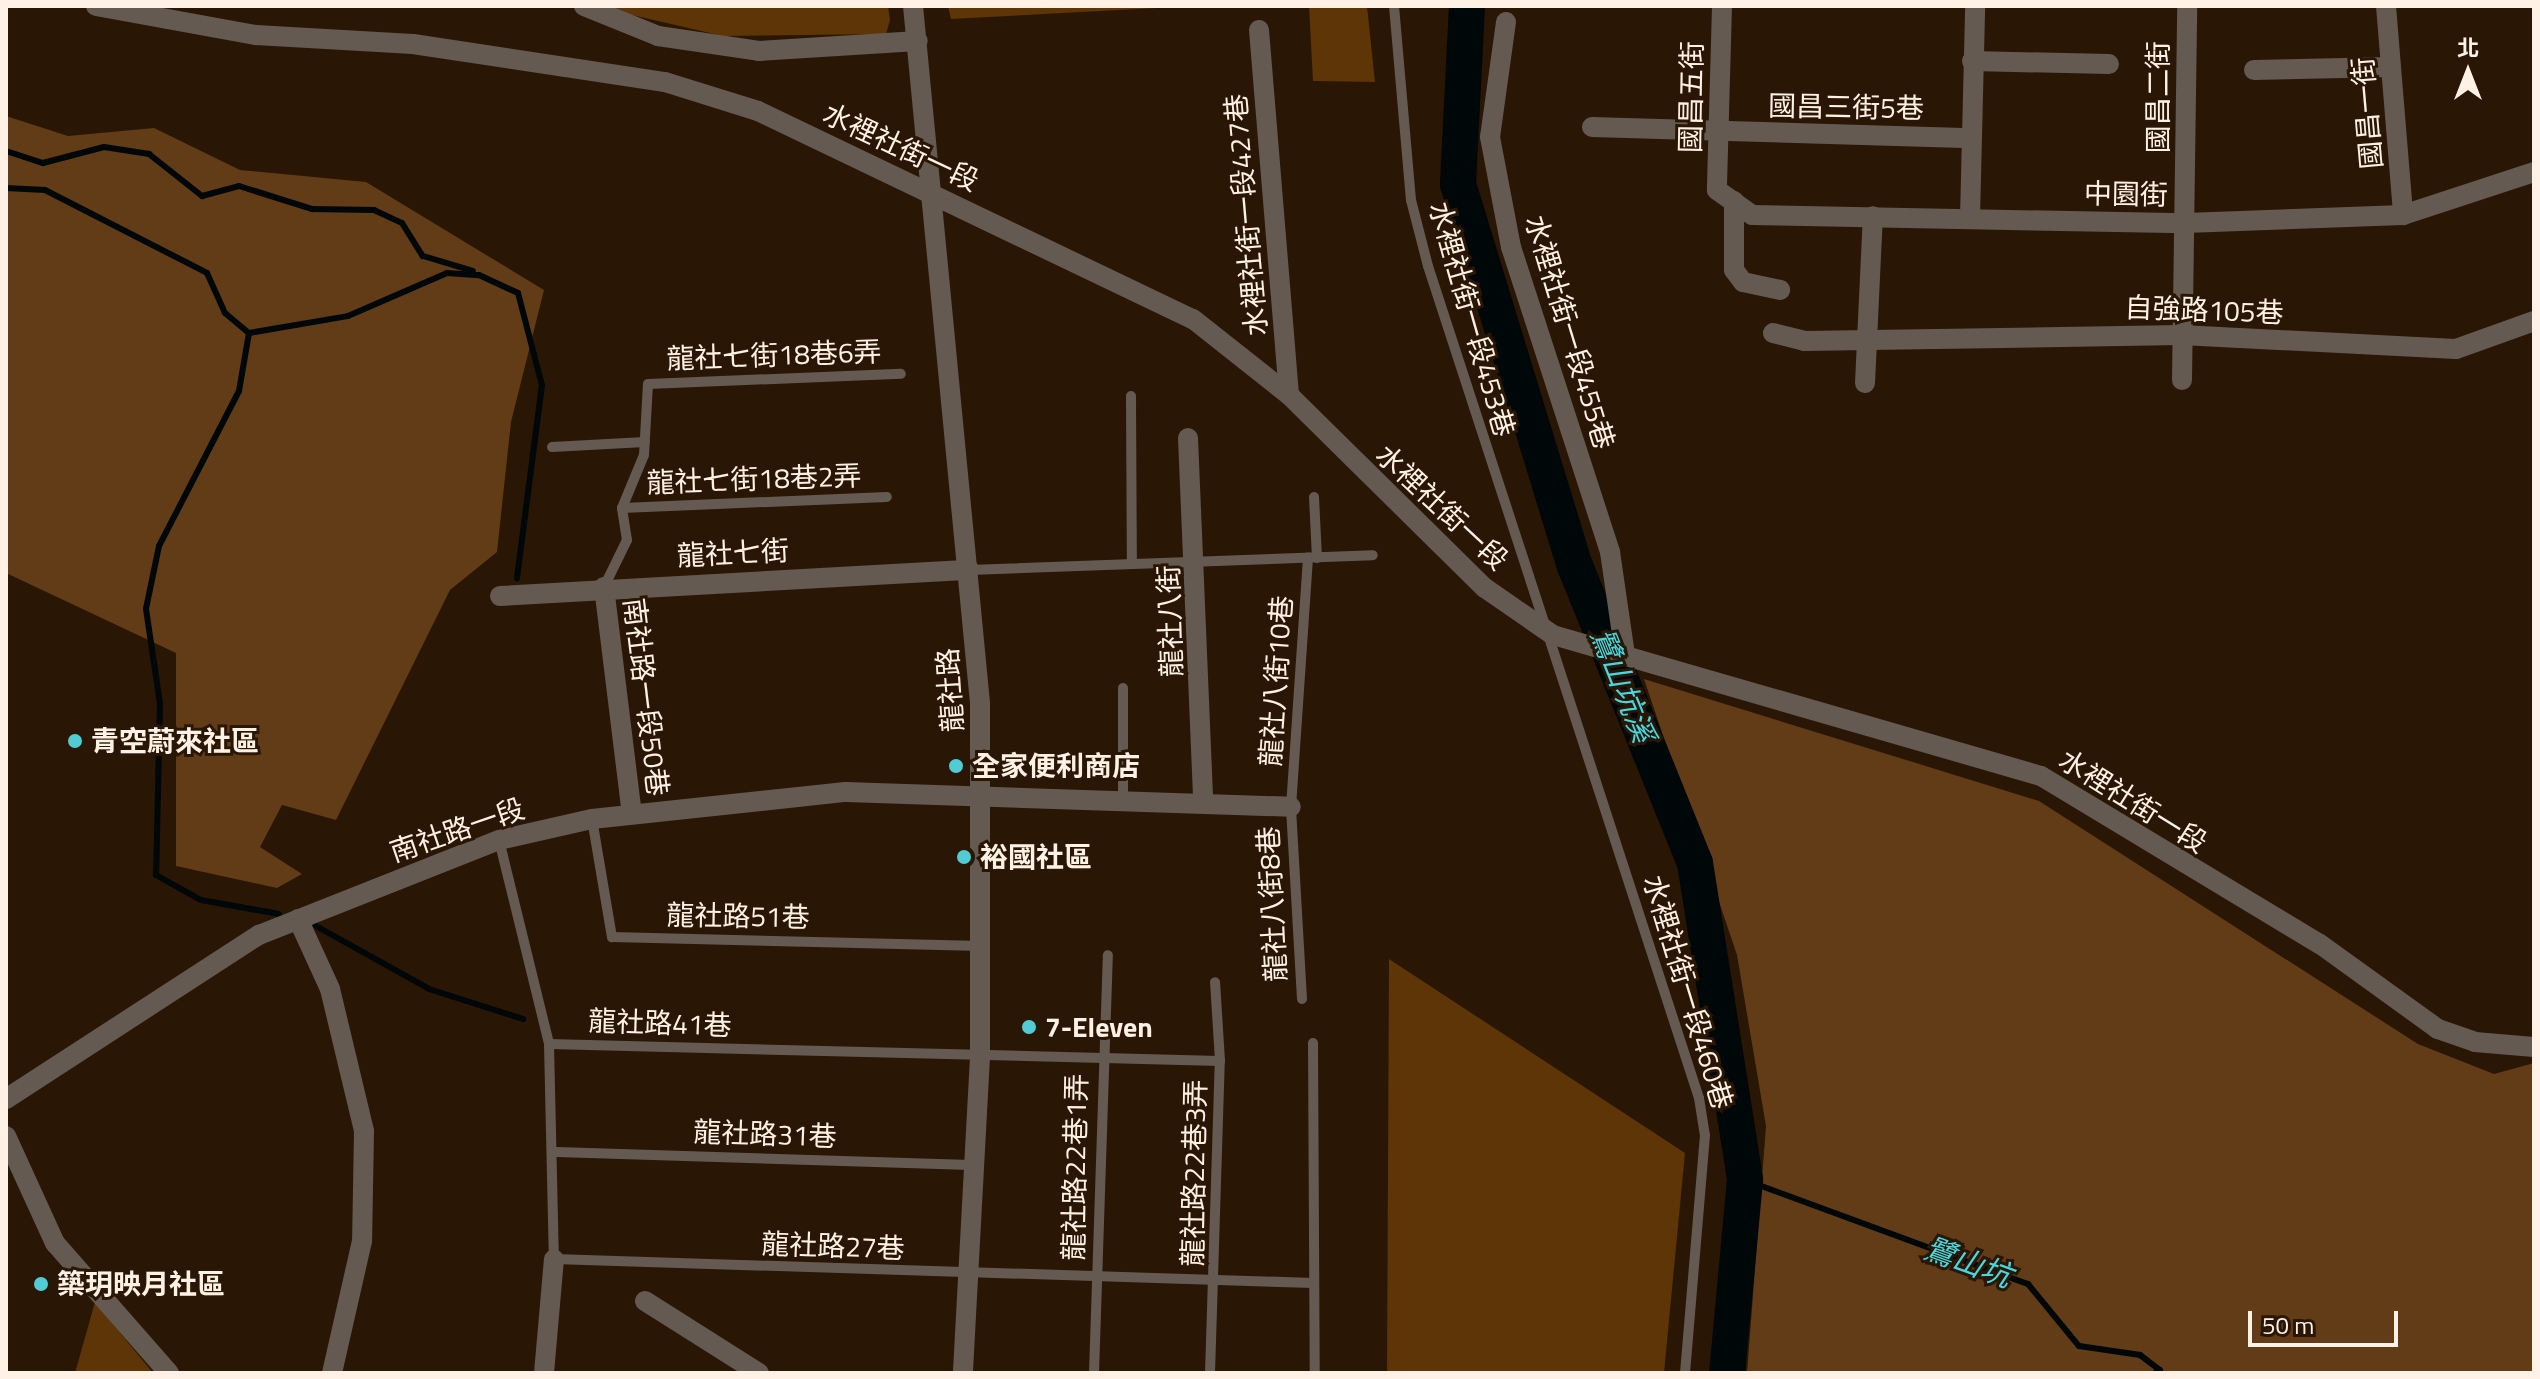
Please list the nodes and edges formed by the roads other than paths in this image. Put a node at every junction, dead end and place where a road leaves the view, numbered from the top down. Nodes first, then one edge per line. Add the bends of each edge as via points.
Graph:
1 (96, 6) edge
2 (584, 6) edge
3 (913, 6) edge
4 (1394, 6) edge
5 (1722, 6) edge
6 (1975, 6) edge
7 (2187, 6) edge
8 (2386, 6) edge
9 (1506, 22) dead end
10 (1259, 30) dead end
11 (918, 41) junction
12 (1972, 61) junction
13 (2109, 64) dead end
14 (2391, 67) junction
15 (2254, 70) dead end
16 (1592, 127) dead end
17 (1718, 132) junction
18 (1972, 138) junction
19 (2534, 172) edge
20 (934, 193) junction
21 (1726, 196) junction
22 (2403, 215) junction
23 (1873, 216) junction
24 (1970, 218) junction
25 (2185, 223) junction
26 (1780, 290) dead end
27 (2534, 321) edge
28 (1773, 333) dead end
29 (1867, 335) junction
30 (2181, 335) junction
31 (901, 374) dead end
32 (2182, 380) dead end
33 (1865, 383) dead end
34 (1289, 395) junction
35 (1131, 396) dead end
36 (1188, 438) dead end
37 (645, 442) junction
38 (552, 447) dead end
39 (887, 497) dead end
40 (1314, 497) dead end
41 (622, 508) junction
42 (1373, 555) dead end
43 (1312, 558) junction
44 (1196, 561) junction
45 (1132, 564) junction
46 (969, 570) junction
47 (604, 587) junction
48 (500, 596) dead end
49 (1553, 635) junction
50 (1625, 655) junction
51 (1123, 688) dead end
52 (983, 794) junction
53 (1123, 799) junction
54 (1203, 803) junction
55 (1291, 807) junction
56 (632, 814) junction
57 (592, 819) junction
58 (499, 840) junction
59 (298, 919) junction
60 (982, 946) junction
61 (1108, 955) dead end
62 (1215, 982) dead end
63 (1302, 999) dead end
64 (1313, 1043) dead end
65 (549, 1044) junction
66 (2534, 1047) edge
67 (1102, 1056) junction
68 (980, 1057) junction
69 (1220, 1061) junction
70 (6, 1099) edge
71 (6, 1136) edge
72 (557, 1152) junction
73 (971, 1165) junction
74 (554, 1259) junction
75 (968, 1276) junction
76 (1097, 1279) junction
77 (1314, 1283) junction
78 (1217, 1286) junction
79 (645, 1301) dead end
80 (169, 1373) edge
81 (332, 1373) edge
82 (544, 1373) edge
83 (759, 1373) edge
84 (963, 1373) edge
85 (1094, 1373) edge
86 (1210, 1373) edge
87 (1315, 1373) edge
88 (1685, 1373) edge

1 - 20 street, 水裡社街一段 via 256,35 413,44 665,82 758,111
2 - 11 street via 658,36 759,51
3 - 11 street, 龍社路
4 - 49 lane, 水裡社街一段453巷 via 1411,200 1506,514
5 - 17 street, 國昌五街
6 - 12 street
7 - 25 street, 國昌二街
8 - 14 street, 國昌一街
9 - 50 street, 水裡社街一段455巷 via 1490,137 1511,247 1610,552
10 - 34 street, 水裡社街一段427巷
11 - 20 street, 龍社路
12 - 13 street
12 - 18 street
14 - 15 street
14 - 22 street, 國昌一街
16 - 17 street, 國昌三街5巷
17 - 18 street, 國昌三街5巷
17 - 21 street, 國昌五街
18 - 24 street
19 - 22 street, 中園街
20 - 34 street, 水裡社街一段 via 1193,319
20 - 46 street, 龍社路
21 - 23 street, 中園街 via 1752,215
21 - 26 street, 國昌五街 via 1734,270 1743,282
22 - 25 street, 中園街
23 - 24 street, 中園街
23 - 29 street
24 - 25 street, 中園街
25 - 30 street, 國昌二街
27 - 30 street, 自強路105巷 via 2456,349
28 - 29 street, 自強路105巷 via 1804,341
29 - 30 street, 自強路105巷
29 - 33 street
30 - 32 street, 國昌二街
31 - 37 lane, 龍社七街18巷6弄 via 648,384
34 - 49 street, 水裡社街一段 via 1485,588
35 - 45 lane
36 - 44 street, 龍社八街
37 - 38 lane
37 - 41 lane
39 - 41 lane, 龍社七街18巷2弄
40 - 43 lane, 龍社八街10巷
41 - 47 lane via 627,540
42 - 43 lane
43 - 44 lane
43 - 55 lane, 龍社八街10巷
44 - 45 lane
44 - 54 street, 龍社八街
45 - 46 lane
46 - 47 street, 龍社七街
46 - 52 street, 龍社路
47 - 48 street, 龍社七街
47 - 56 street, 南社路一段50巷
49 - 50 street, 水裡社街一段
49 - 88 lane, 水裡社街一段460巷 via 1703,1122
50 - 66 street, 水裡社街一段 via 2041,776 2320,944 2438,1029 2475,1042
51 - 53 lane
52 - 53 street
52 - 56 street, 南社路一段 via 846,792
52 - 60 street, 龍社路
53 - 54 street
54 - 55 street
55 - 63 lane, 龍社八街8巷
56 - 57 street, 南社路一段
57 - 58 street, 南社路一段
57 - 60 lane, 龍社路51巷 via 612,937
58 - 59 street, 南社路一段
58 - 65 lane, 龍社路41巷
59 - 70 street, 南社路一段 via 167,987
59 - 81 street via 330,989 364,1131 362,1241
60 - 68 street, 龍社路
61 - 67 lane, 龍社路22巷1弄
62 - 69 lane, 龍社路22巷3弄
64 - 77 lane
65 - 68 lane, 龍社路41巷
65 - 72 lane
67 - 68 lane, 龍社路41巷
67 - 69 lane, 龍社路41巷
67 - 76 lane, 龍社路22巷1弄
68 - 73 street, 龍社路
69 - 78 lane, 龍社路22巷3弄
71 - 80 street via 55,1243
72 - 73 lane, 龍社路31巷
72 - 74 lane
73 - 75 street, 龍社路
74 - 75 lane, 龍社路27巷
74 - 82 street
75 - 76 lane, 龍社路27巷
75 - 84 street, 龍社路
76 - 78 lane, 龍社路27巷
76 - 85 lane, 龍社路22巷1弄
77 - 78 lane, 龍社路27巷
77 - 87 lane
78 - 86 lane, 龍社路22巷3弄
79 - 83 street

